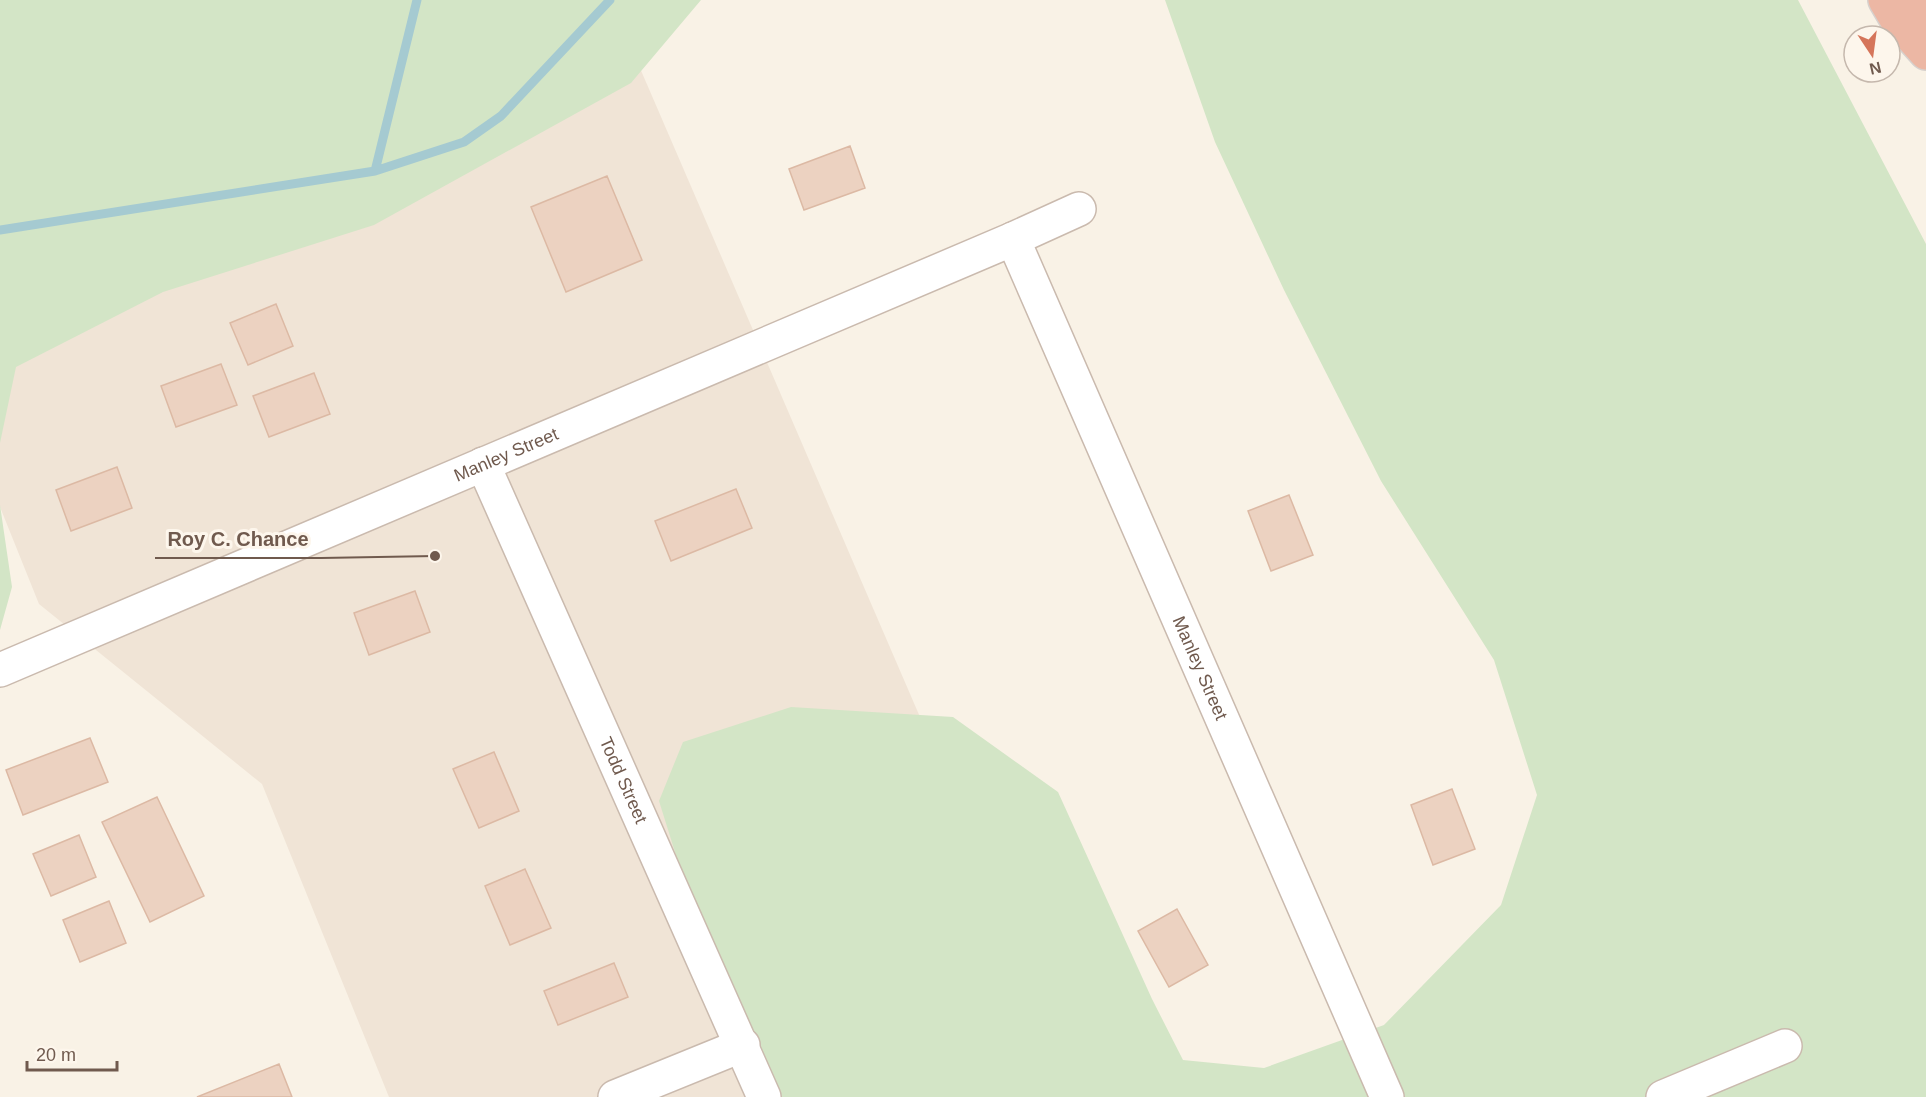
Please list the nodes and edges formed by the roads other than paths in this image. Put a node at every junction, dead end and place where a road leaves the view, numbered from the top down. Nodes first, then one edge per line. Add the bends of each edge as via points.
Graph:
1 (1885, 0) edge
2 (1913, 0) edge
3 (1926, 26) edge
4 (1926, 52) edge
5 (1079, 209) dead end
6 (1013, 239) junction
7 (483, 464) junction
8 (0, 670) edge
9 (743, 1045) junction
10 (1785, 1047) dead end
11 (615, 1097) edge
12 (764, 1097) edge
13 (1387, 1097) edge
14 (1663, 1097) edge

1 - 4 highway via 1898,22
2 - 3 highway
5 - 6 street, Manley Street
6 - 7 street, Manley Street
6 - 13 street, Manley Street
7 - 8 street, Manley Street
7 - 9 street, Todd Street
9 - 11 street
9 - 12 street, Todd Street
10 - 14 street

